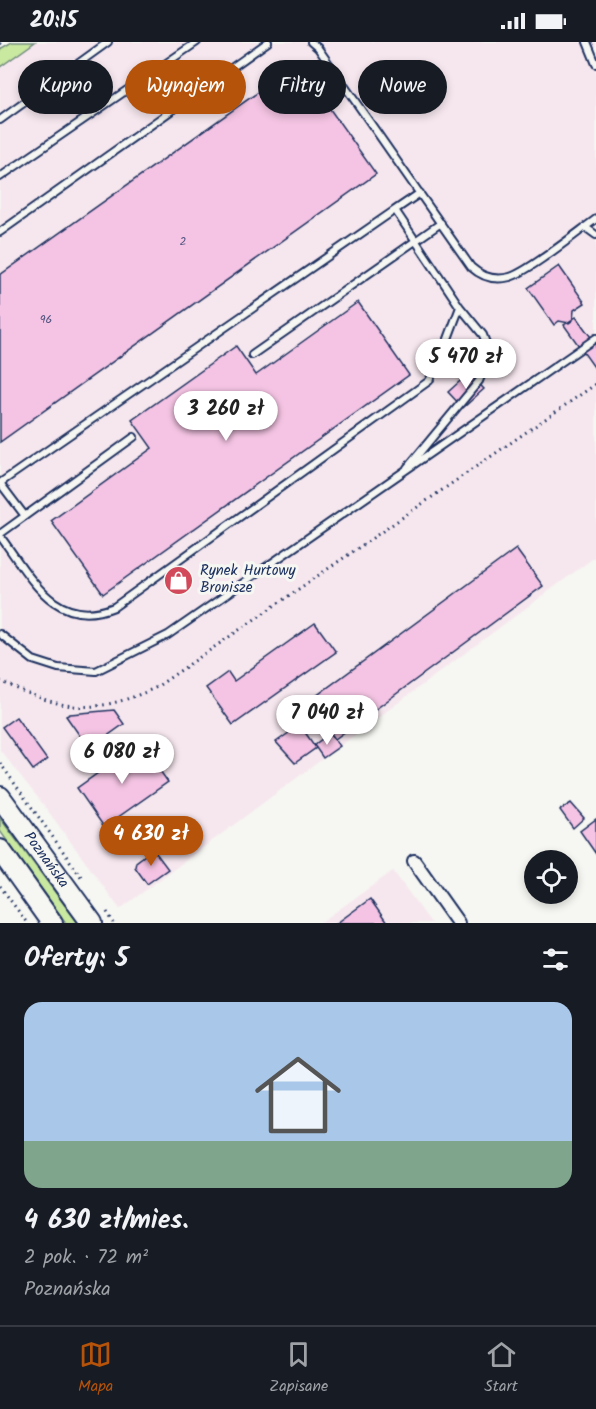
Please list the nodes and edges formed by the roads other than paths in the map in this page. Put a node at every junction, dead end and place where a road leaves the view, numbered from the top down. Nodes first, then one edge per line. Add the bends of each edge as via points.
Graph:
1 (108, 42) edge
2 (197, 42) edge
3 (268, 42) edge
4 (311, 42) edge
5 (587, 42) edge
6 (596, 64) edge
7 (0, 120) edge
8 (0, 177) edge
9 (420, 193) junction
10 (395, 210) junction
11 (596, 219) edge
12 (441, 223) junction
13 (585, 227) junction
14 (0, 232) edge
15 (596, 235) edge
16 (415, 240) junction
17 (460, 307) junction
18 (596, 338) edge
19 (252, 356) dead end
20 (134, 437) dead end
21 (403, 473) junction
22 (0, 483) edge
23 (25, 516) junction
24 (0, 535) edge
25 (0, 634) edge
26 (0, 796) edge
27 (0, 850) edge
28 (414, 861) dead end
29 (52, 923) edge
30 (92, 923) edge
31 (458, 923) edge

1 - 7 lane
2 - 8 lane
3 - 14 lane
4 - 9 lane
5 - 6 lane
9 - 10 lane
9 - 12 lane
10 - 16 lane
10 - 22 lane
11 - 13 lane
12 - 13 lane via 471,267 494,279 516,275
12 - 16 lane
13 - 15 lane
16 - 17 lane
16 - 19 lane
17 - 21 lane via 483,335 490,354 479,381
17 - 24 lane via 429,381 114,607 82,614 63,609 46,597
18 - 21 lane
20 - 23 lane
21 - 25 lane via 168,635 96,671 58,668 33,660
22 - 23 lane
23 - 24 lane
26 - 30 main road, Poznańska
27 - 29 main road, Poznańska
28 - 31 street

